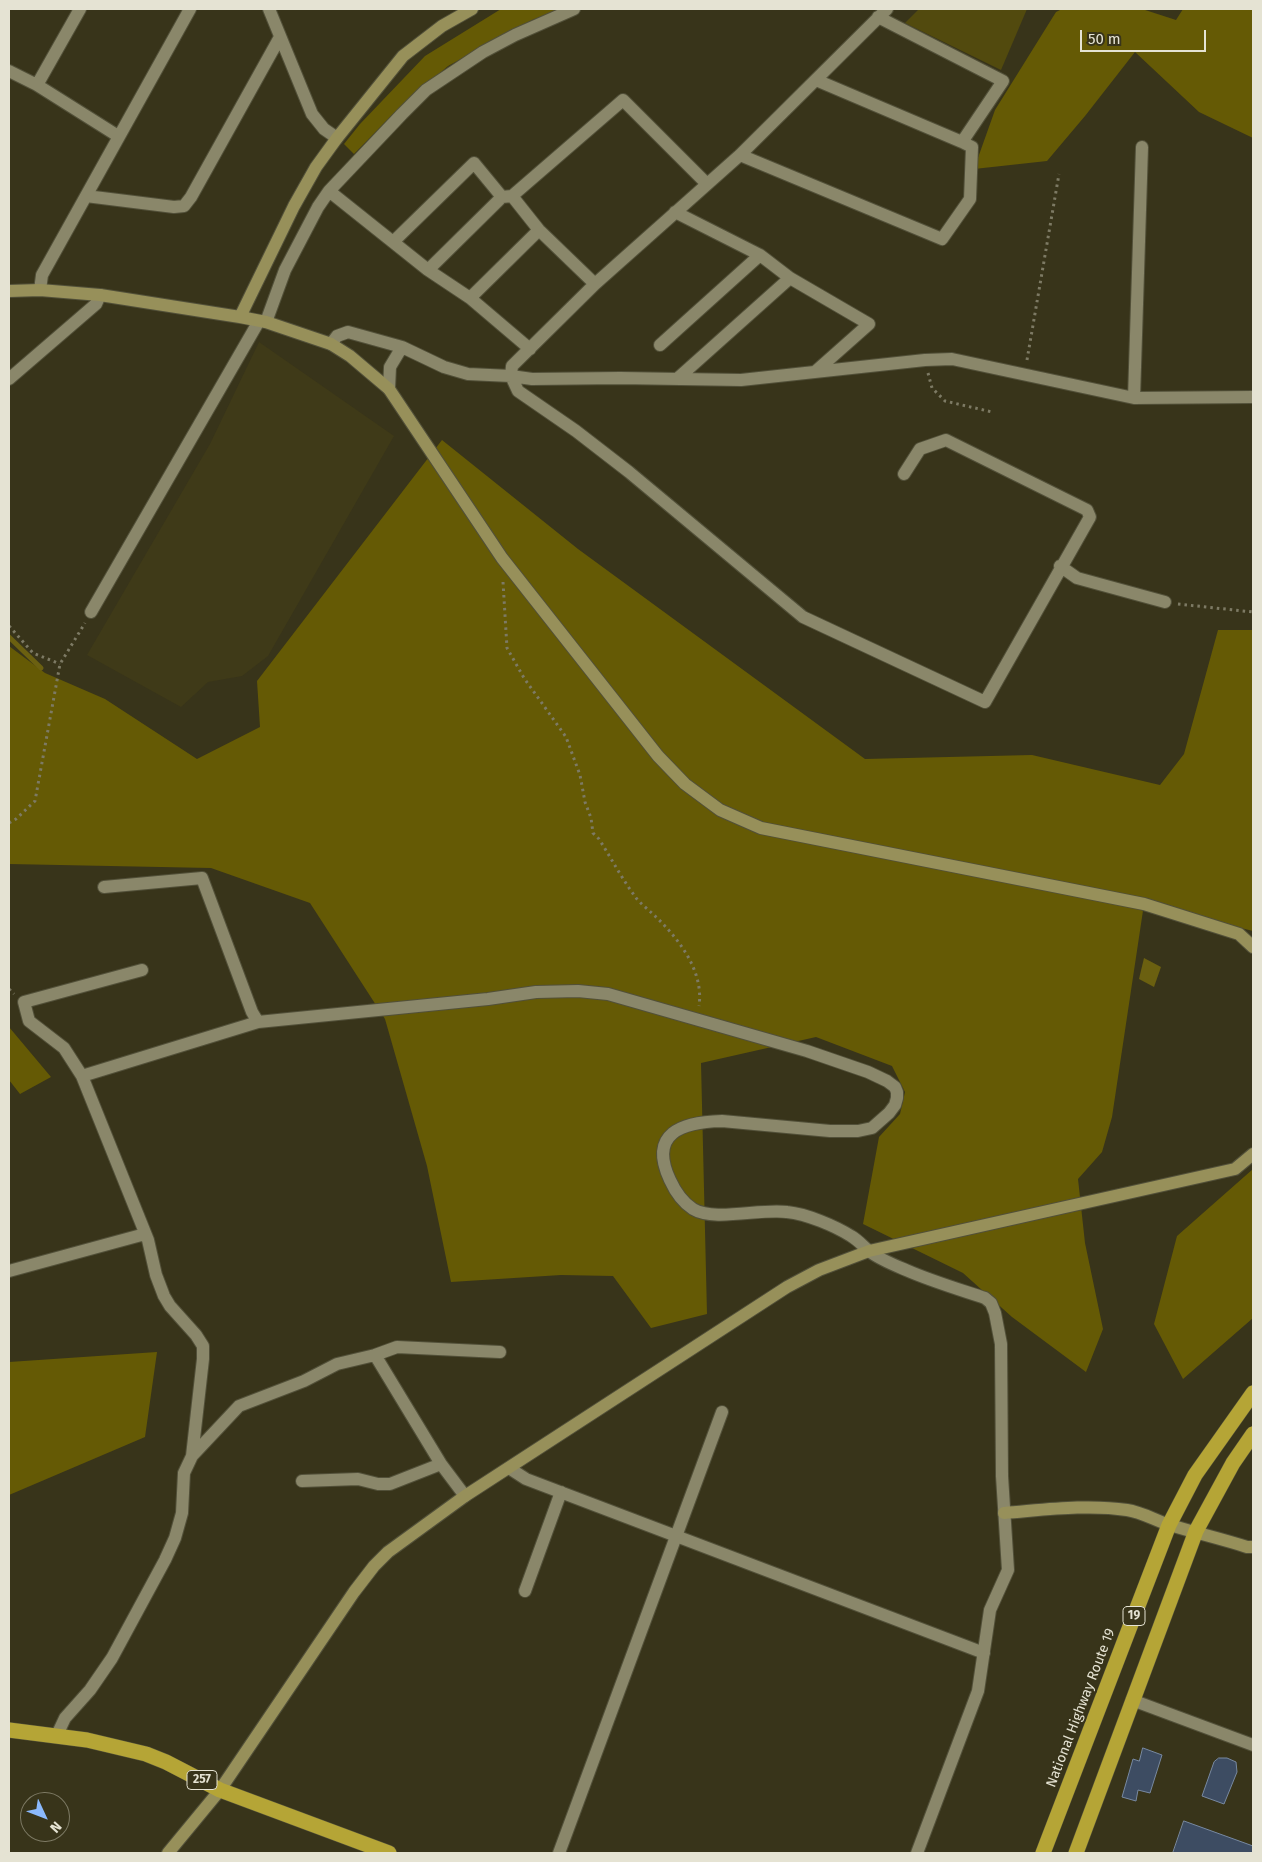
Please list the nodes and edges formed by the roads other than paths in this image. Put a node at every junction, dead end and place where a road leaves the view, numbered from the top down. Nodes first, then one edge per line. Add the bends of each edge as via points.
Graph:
1 (80, 9) edge
2 (190, 9) edge
3 (268, 9) edge
4 (472, 9) edge
5 (574, 9) edge
6 (883, 13) edge
7 (280, 36) junction
8 (9, 70) edge
9 (816, 80) junction
10 (37, 86) junction
11 (118, 136) junction
12 (337, 138) junction
13 (962, 142) junction
14 (1142, 147) dead end
15 (740, 155) junction
16 (706, 184) junction
17 (329, 191) junction
18 (86, 196) junction
19 (507, 197) junction
20 (675, 212) junction
21 (539, 230) junction
22 (393, 242) junction
23 (760, 255) junction
24 (428, 270) junction
25 (790, 278) junction
26 (595, 284) junction
27 (40, 290) junction
28 (9, 291) edge
29 (100, 295) junction
30 (470, 298) junction
31 (240, 317) junction
32 (262, 322) junction
33 (332, 344) junction
34 (660, 345) dead end
35 (402, 347) junction
36 (530, 349) junction
37 (816, 371) junction
38 (512, 376) junction
39 (9, 379) edge
40 (677, 379) junction
41 (389, 389) junction
42 (1253, 397) edge
43 (1134, 398) junction
44 (904, 474) dead end
45 (1060, 566) junction
46 (1165, 602) road end
47 (91, 612) road end
48 (104, 887) dead end
49 (1253, 947) edge
50 (142, 970) dead end
51 (258, 1022) junction
52 (82, 1076) junction
53 (1253, 1154) edge
54 (144, 1234) junction
55 (869, 1251) junction
56 (9, 1272) edge
57 (500, 1352) dead end
58 (375, 1355) junction
59 (1253, 1393) edge
60 (722, 1412) dead end
61 (1253, 1434) edge
62 (192, 1456) junction
63 (441, 1464) junction
64 (509, 1468) junction
65 (302, 1482) dead end
66 (561, 1492) junction
67 (466, 1496) junction
68 (1004, 1513) junction
69 (1169, 1525) junction
70 (1196, 1531) junction
71 (676, 1537) junction
72 (1253, 1548) edge
73 (525, 1591) dead end
74 (984, 1653) junction
75 (1132, 1700) junction
76 (9, 1730) edge
77 (57, 1735) junction
78 (1253, 1745) edge
79 (220, 1790) junction
80 (168, 1853) edge
81 (389, 1853) edge
82 (559, 1853) edge
83 (917, 1853) edge
84 (1043, 1853) edge
85 (1076, 1853) edge

1 - 10 street
2 - 11 street
3 - 7 street
4 - 12 street via 442,26 403,56
5 - 17 street via 491,48 426,90
6 - 9 street
6 - 13 street via 1003,81
7 - 12 street via 312,114 324,129
7 - 18 street via 192,197 184,206
8 - 10 street
9 - 13 street
9 - 15 street
10 - 11 street
11 - 18 street
12 - 31 street via 294,206
13 - 15 street via 972,147 970,200 942,239
14 - 43 street
15 - 16 street
16 - 19 street via 623,100
16 - 20 street
17 - 22 street
17 - 32 street via 284,270
18 - 27 street via 42,275
19 - 21 street
19 - 22 street via 474,163
19 - 24 street
20 - 23 street
20 - 26 street
21 - 26 street
21 - 30 street
22 - 24 street
23 - 25 street
23 - 34 street
24 - 30 street
25 - 37 street via 869,324
25 - 40 street
26 - 36 street
27 - 28 street
27 - 29 street
29 - 31 street
29 - 39 street via 96,304
30 - 36 street
31 - 32 street
32 - 33 street
32 - 47 street
33 - 35 street via 337,336 348,332
33 - 41 street
35 - 38 street via 444,367 468,374
35 - 41 street via 390,367
36 - 38 street via 512,366
37 - 40 street via 741,380
37 - 43 street via 952,359
38 - 40 street via 532,379
38 - 45 street via 518,391 629,472 803,617 985,702
41 - 49 street via 502,558 658,756 685,784 720,810 761,828 1144,904 1239,934
42 - 43 street
44 - 45 street via 920,449 946,440 1087,510 1090,517
45 - 46 street via 1077,578
48 - 51 street via 202,878
50 - 52 street via 24,1002 29,1021 64,1048
51 - 52 street
51 - 55 street via 536,992 578,991 608,994 696,1018 873,1073 894,1087 897,1098 889,1113 872,1128 830,1131 705,1122 678,1129 664,1143 662,1152 668,1176 679,1197 693,1209 710,1214 788,1212 852,1236
52 - 54 street
53 - 55 street via 1235,1169
54 - 56 street
54 - 62 street via 164,1296 203,1346
55 - 64 street via 787,1287
55 - 68 street via 919,1276 985,1298 990,1303 1001,1344
57 - 58 street via 397,1347
58 - 62 street via 337,1364 238,1406
58 - 63 street
59 - 69 highway, National Highway Route 19 / 19 via 1195,1475
60 - 71 street
61 - 70 highway, 19
62 - 77 street via 184,1473 182,1513 165,1560 112,1658 65,1718
63 - 65 street via 390,1484 358,1480
63 - 67 street
64 - 66 street via 526,1479
64 - 67 street
66 - 71 street
66 - 73 street
67 - 79 street via 388,1552 374,1566
68 - 69 street via 1110,1508 1130,1511
68 - 74 street via 1008,1570 990,1610
69 - 70 street
69 - 84 highway, National Highway Route 19 / 19
70 - 72 street
70 - 75 highway, 19
71 - 74 street
71 - 82 street
74 - 83 street via 978,1691
75 - 78 street
75 - 85 highway, 19
76 - 77 highway, 257
77 - 79 highway, 257 via 146,1754
79 - 80 street
79 - 81 highway, 257

